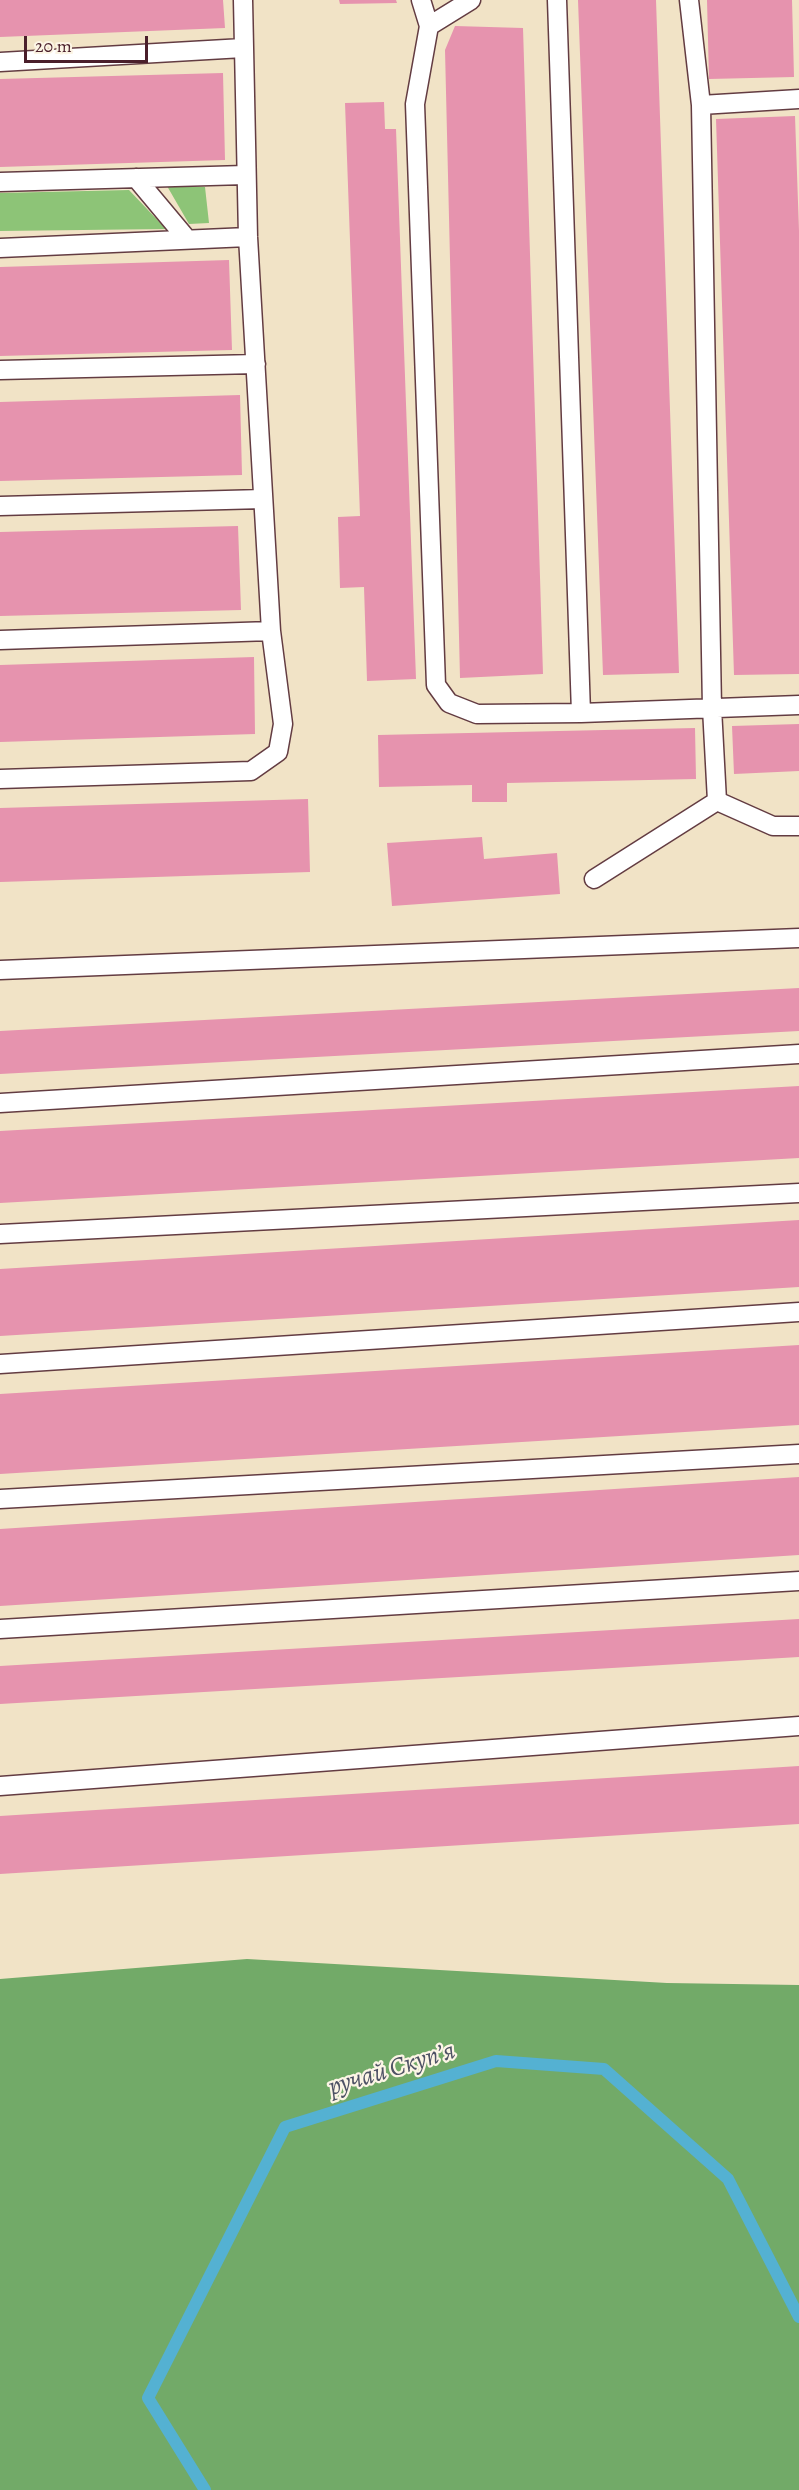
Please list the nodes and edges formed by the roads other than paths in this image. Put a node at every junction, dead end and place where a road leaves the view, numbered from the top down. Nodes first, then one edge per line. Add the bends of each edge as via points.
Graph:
1 (243, 0) edge
2 (421, 0) edge
3 (471, 0) edge
4 (557, 0) edge
5 (689, 0) edge
6 (429, 26) junction
7 (243, 48) junction
8 (0, 62) edge
9 (799, 99) edge
10 (701, 105) junction
11 (245, 175) junction
12 (136, 178) junction
13 (0, 182) edge
14 (248, 237) junction
15 (187, 239) junction
16 (0, 248) edge
17 (256, 364) junction
18 (0, 370) edge
19 (263, 499) junction
20 (0, 506) edge
21 (271, 631) junction
22 (0, 640) edge
23 (799, 705) edge
24 (712, 708) junction
25 (581, 713) junction
26 (0, 779) edge
27 (717, 801) junction
28 (799, 826) edge
29 (594, 879) dead end
30 (799, 938) edge
31 (0, 970) edge
32 (799, 1054) edge
33 (0, 1103) edge
34 (799, 1193) edge
35 (0, 1234) edge
36 (799, 1312) edge
37 (0, 1364) edge
38 (799, 1454) edge
39 (0, 1499) edge
40 (799, 1581) edge
41 (0, 1629) edge
42 (799, 1726) edge
43 (0, 1786) edge

1 - 7 lane
2 - 6 lane
3 - 6 lane
4 - 25 lane
5 - 10 lane
6 - 25 lane via 415,104 436,685 449,703 477,714
7 - 8 lane
7 - 11 lane
9 - 10 lane
10 - 24 lane
11 - 12 lane
11 - 14 lane
12 - 13 lane
12 - 15 lane
14 - 15 lane
14 - 17 lane
15 - 16 lane
17 - 18 lane
17 - 19 lane
19 - 20 lane
19 - 21 lane
21 - 22 lane
21 - 26 lane via 284,724 278,753 251,771
23 - 24 lane
24 - 25 lane
24 - 27 lane
27 - 28 lane via 773,826
27 - 29 lane
30 - 31 lane
32 - 33 lane
34 - 35 lane
36 - 37 lane
38 - 39 lane
40 - 41 lane
42 - 43 lane

